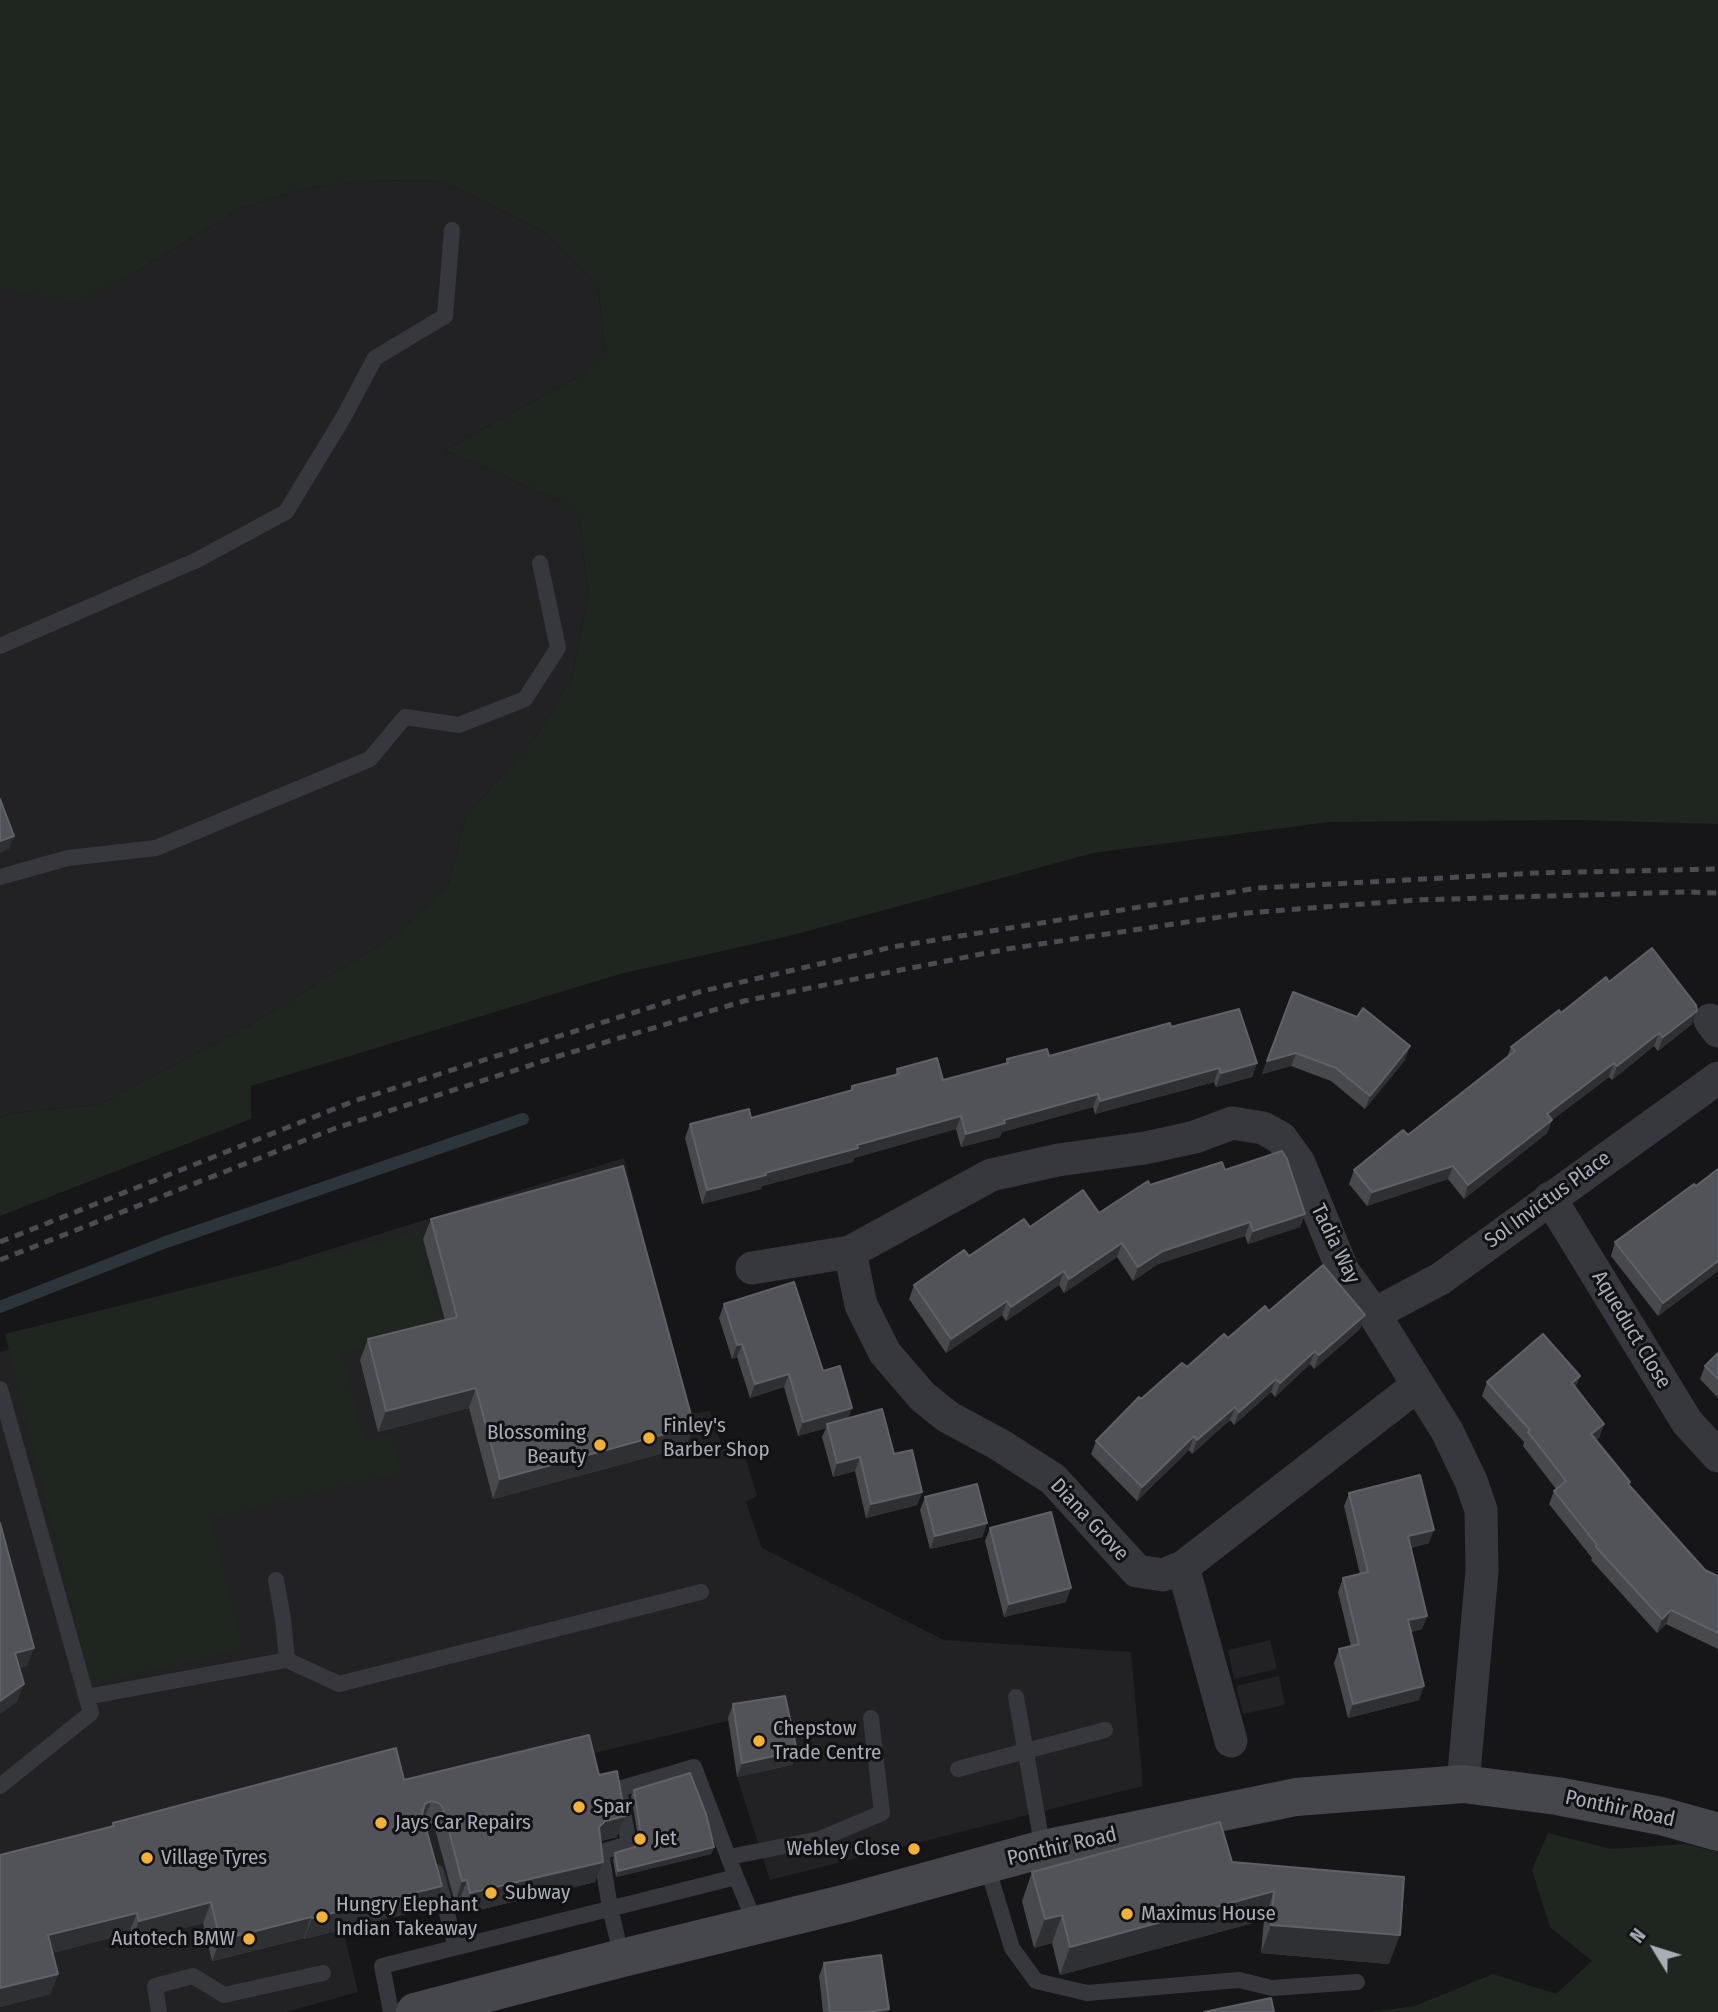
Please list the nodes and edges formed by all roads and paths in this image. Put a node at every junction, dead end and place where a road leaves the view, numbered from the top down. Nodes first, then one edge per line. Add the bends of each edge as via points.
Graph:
1 (452, 230) dead end
2 (540, 563) dead end
3 (0, 646) edge
4 (0, 877) edge
5 (1718, 1077) edge
6 (1550, 1198) junction
7 (850, 1252) junction
8 (752, 1268) dead end
9 (1374, 1314) junction
10 (1418, 1385) junction
11 (0, 1389) edge
12 (1718, 1456) edge
13 (1183, 1567) junction
14 (276, 1580) dead end
15 (701, 1592) dead end
16 (287, 1660) junction
17 (86, 1697) junction
18 (1016, 1697) dead end
19 (871, 1718) dead end
20 (1105, 1730) dead end
21 (1231, 1741) dead end
22 (1026, 1751) junction
23 (958, 1769) dead end
24 (1463, 1784) junction
25 (0, 1786) edge
26 (1718, 1832) edge
27 (1044, 1849) junction
28 (729, 1857) junction
29 (432, 1858) edge
30 (987, 1866) junction
31 (736, 1877) junction
32 (610, 1908) junction
33 (757, 1927) junction
34 (456, 1947) junction
35 (622, 1958) junction
36 (323, 1973) dead end
37 (1357, 1982) dead end
38 (159, 2012) edge
39 (391, 2012) edge
40 (415, 2012) edge

1 - 3 lane via 444,316 375,358 286,512 197,560
2 - 4 lane via 558,648 525,699 459,725 405,717 370,759 156,848 68,858
5 - 6 street, Sol Invictus Place
6 - 9 street, Sol Invictus Place via 1440,1279
6 - 12 street, Aqueduct Close via 1687,1422
7 - 8 street, Tadia Way
7 - 9 street, Tadia Way via 991,1175 1182,1140 1232,1123 1263,1128 1281,1138 1299,1163 1343,1271
7 - 13 street, Diana Grove via 861,1305 885,1353 923,1397 948,1417 1053,1479 1136,1572 1163,1576
9 - 10 street, Tadia Way
10 - 13 street, Diana Grove
10 - 24 street, Tadia Way via 1447,1431 1481,1510 1482,1571
11 - 17 lane
13 - 21 street
14 - 16 lane
15 - 16 lane via 339,1684
16 - 17 lane
17 - 25 lane via 91,1713
18 - 22 lane
19 - 28 lane via 882,1813 820,1839
20 - 22 lane
22 - 23 lane
22 - 27 lane
24 - 26 main road, Ponthir Road via 1583,1801
24 - 27 main road, Ponthir Road via 1296,1797
27 - 30 main road, Ponthir Road
28 - 31 lane
28 - 32 lane via 694,1767 619,1789 629,1844 601,1852
29 - 34 lane
30 - 33 main road, Ponthir Road
30 - 37 lane via 1012,1948 1036,1981 1087,1993 1238,1980 1272,1988
31 - 32 lane
31 - 33 lane
32 - 34 lane
32 - 35 lane
33 - 35 main road, Ponthir Road
34 - 39 lane via 382,1966
35 - 40 main road, Ponthir Road
36 - 38 lane via 224,1995 193,1976 155,1986

